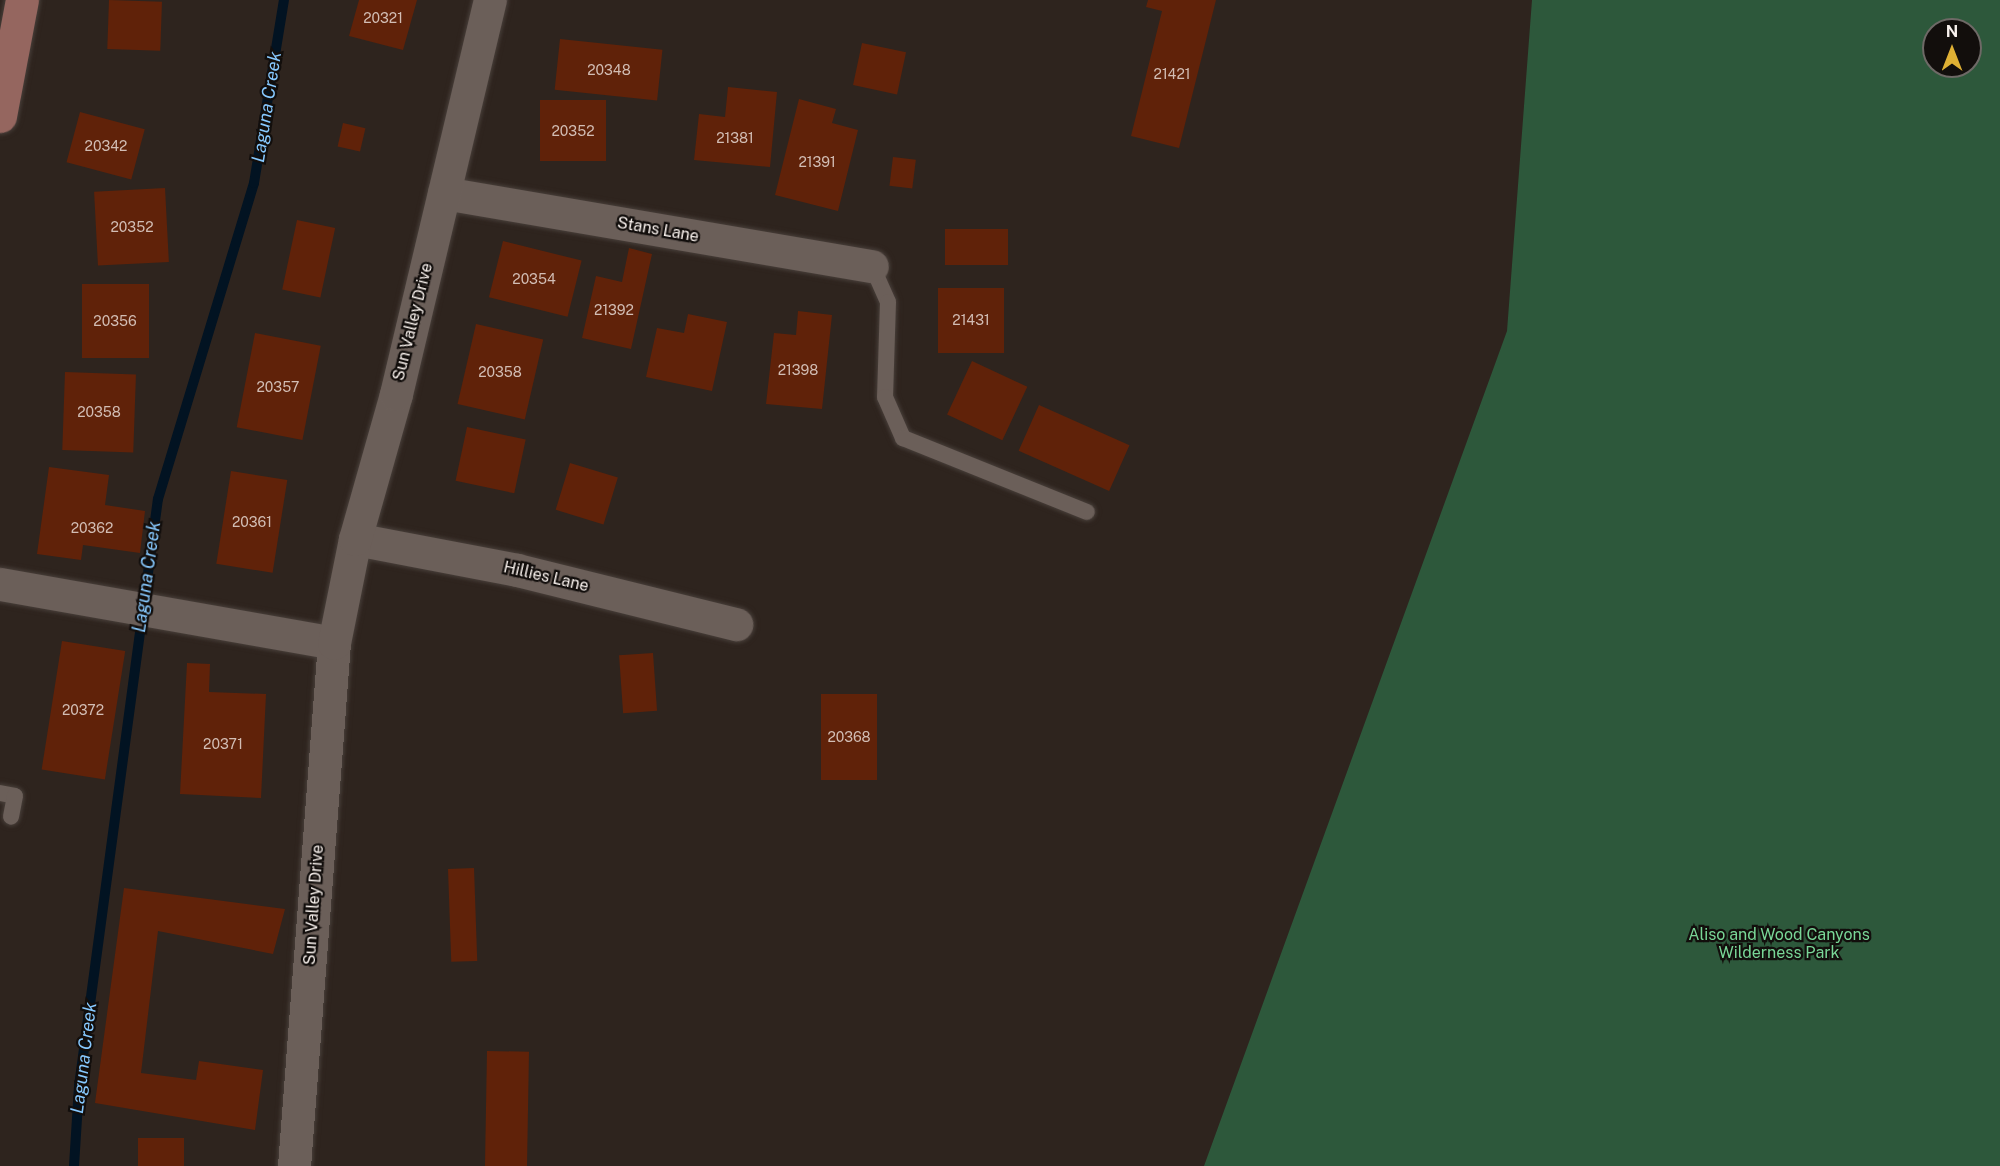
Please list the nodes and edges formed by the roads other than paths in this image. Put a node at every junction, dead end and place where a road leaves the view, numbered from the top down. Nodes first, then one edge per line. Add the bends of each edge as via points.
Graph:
1 (22, 0) edge
2 (489, 0) edge
3 (0, 116) edge
4 (444, 193) junction
5 (872, 266) joint
6 (1087, 512) dead end
7 (355, 539) junction
8 (0, 584) edge
9 (736, 624) dead end
10 (334, 643) junction
11 (0, 794) edge
12 (11, 817) dead end
13 (294, 1166) edge

1 - 3 main road
2 - 4 street, Sun Valley Drive
4 - 5 street, Stans Lane
4 - 7 street, Sun Valley Drive
5 - 6 lane via 888,302 885,397 903,438
7 - 9 street, Hillies Lane via 518,570
7 - 10 street, Sun Valley Drive
8 - 10 street via 112,600
10 - 13 street, Sun Valley Drive
11 - 12 lane via 15,795

